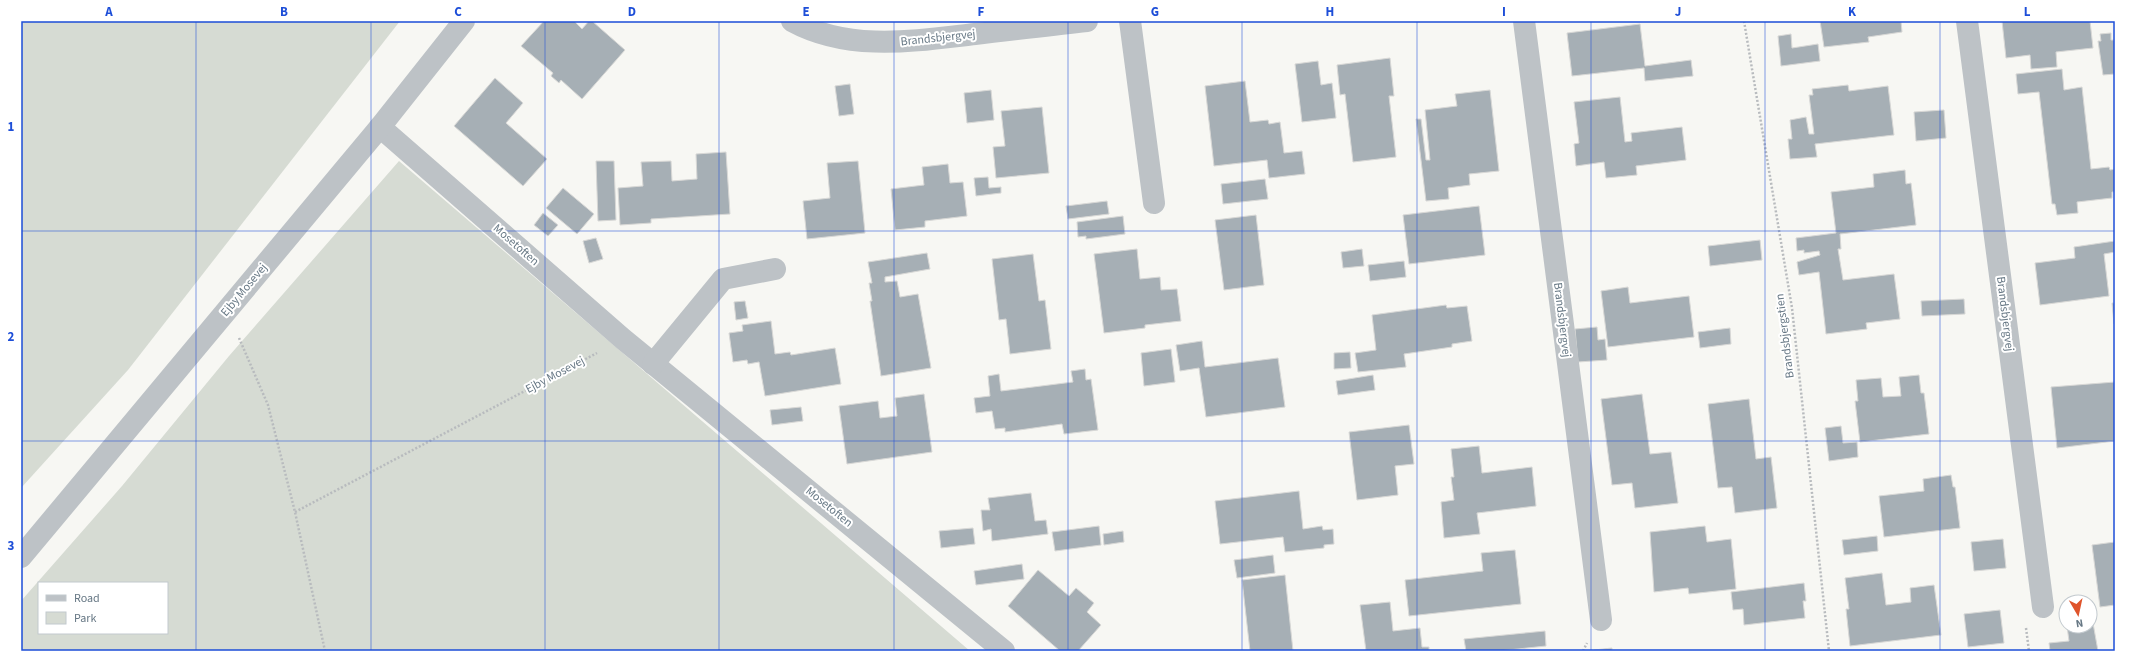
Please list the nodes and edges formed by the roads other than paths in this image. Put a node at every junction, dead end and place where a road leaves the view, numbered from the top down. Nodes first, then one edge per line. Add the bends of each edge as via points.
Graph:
1 (464, 21) edge
2 (792, 21) edge
3 (1087, 21) edge
4 (1130, 21) edge
5 (1524, 21) edge
6 (1967, 21) edge
7 (380, 127) junction
8 (1154, 203) dead end
9 (775, 269) dead end
10 (653, 364) junction
11 (21, 557) edge
12 (2043, 607) dead end
13 (1601, 620) dead end
14 (1004, 651) edge

1 - 7 street, Ejby Mosevej
2 - 3 street, Brandsbjergvej via 850,40 899,43
4 - 8 street
5 - 13 street, Brandsbjergvej
6 - 12 street, Brandsbjergvej
7 - 10 street, Mosetoften
7 - 11 street, Ejby Mosevej
9 - 10 street via 723,279
10 - 14 street, Mosetoften

